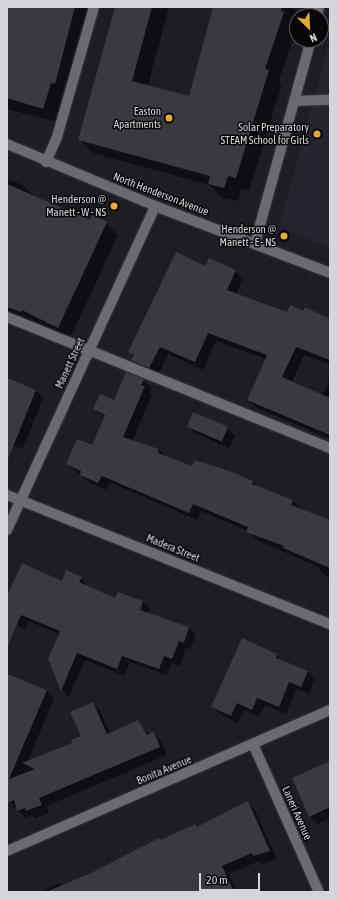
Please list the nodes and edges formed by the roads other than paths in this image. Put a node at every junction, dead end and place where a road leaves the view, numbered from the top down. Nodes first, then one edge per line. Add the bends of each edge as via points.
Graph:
1 (94, 7) edge
2 (309, 48) edge
3 (330, 100) edge
4 (294, 101) junction
5 (7, 144) edge
6 (46, 162) junction
7 (155, 206) junction
8 (255, 243) junction
9 (330, 273) edge
10 (7, 317) edge
11 (90, 349) junction
12 (330, 448) edge
13 (7, 495) edge
14 (21, 500) junction
15 (7, 530) edge
16 (330, 624) edge
17 (330, 710) edge
18 (253, 744) junction
19 (7, 851) edge
20 (319, 892) edge

1 - 6 street via 57,137
2 - 4 street
3 - 4 street
4 - 8 street
5 - 6 street, North Henderson Avenue
6 - 7 street, North Henderson Avenue
7 - 8 street, North Henderson Avenue
7 - 11 street, Manett Street
8 - 9 street, North Henderson Avenue
10 - 11 street
11 - 12 street
11 - 14 street, Manett Street
13 - 14 street, Madera Street
14 - 15 street, Manett Street
14 - 16 street, Madera Street
17 - 18 street, Bonita Avenue
18 - 19 street, Bonita Avenue
18 - 20 street, Laneri Avenue

